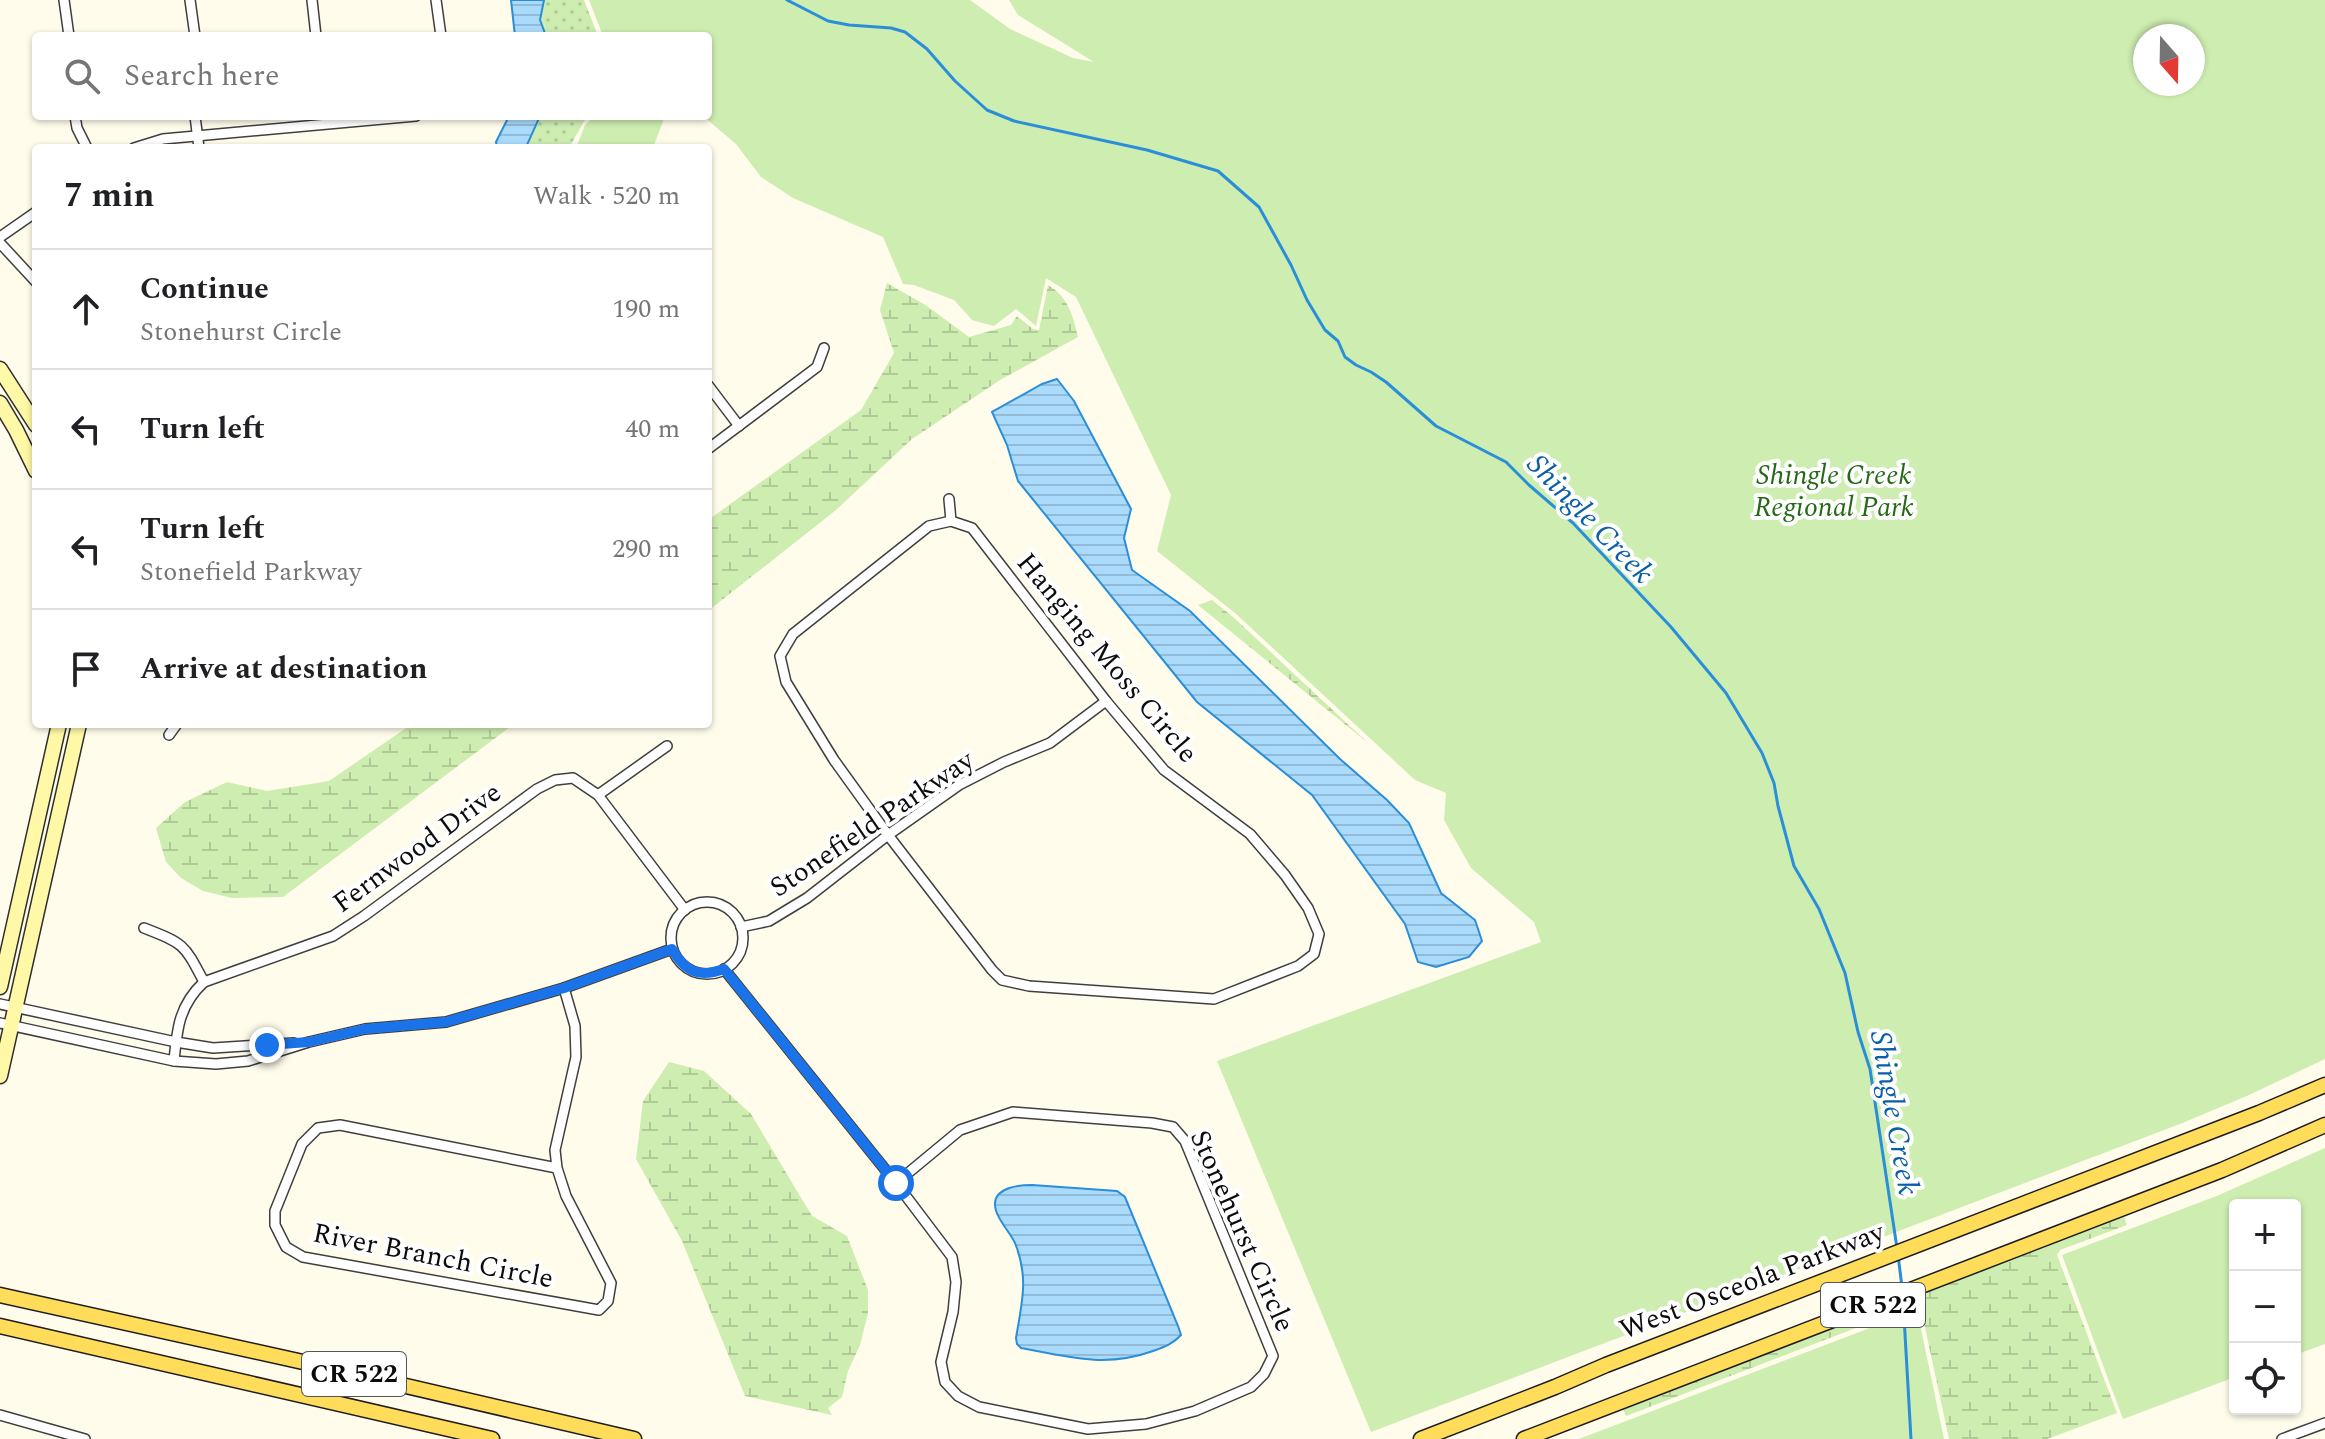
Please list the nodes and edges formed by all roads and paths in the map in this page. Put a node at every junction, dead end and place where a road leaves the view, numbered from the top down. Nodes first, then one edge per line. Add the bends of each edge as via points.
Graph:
1 (64, 0) edge
2 (190, 0) edge
3 (312, 0) edge
4 (436, 0) edge
5 (68, 32) edge
6 (194, 32) edge
7 (316, 32) edge
8 (440, 32) edge
9 (76, 120) edge
10 (195, 120) edge
11 (323, 120) edge
12 (197, 136) junction
13 (85, 144) edge
14 (147, 144) edge
15 (198, 144) edge
16 (32, 215) edge
17 (0, 237) edge
18 (0, 243) edge
19 (32, 278) edge
20 (824, 348) dead end
21 (0, 369) edge
22 (712, 390) edge
23 (0, 403) edge
24 (32, 419) edge
25 (739, 426) junction
26 (712, 446) edge
27 (32, 451) edge
28 (949, 499) dead end
29 (951, 521) junction
30 (1106, 701) junction
31 (58, 728) edge
32 (78, 728) edge
33 (174, 728) edge
34 (169, 735) dead end
35 (667, 746) dead end
36 (64, 791) junction
37 (43, 795) junction
38 (598, 795) junction
39 (61, 806) junction
40 (888, 835) junction
41 (685, 910) junction
42 (741, 927) junction
43 (144, 928) dead end
44 (672, 949) junction
45 (724, 969) junction
46 (204, 982) junction
47 (0, 987) edge
48 (564, 988) junction
49 (8, 1006) edge
50 (6, 1024) edge
51 (176, 1042) junction
52 (309, 1042) junction
53 (174, 1061) junction
54 (0, 1076) edge
55 (2325, 1085) edge
56 (2325, 1125) edge
57 (557, 1168) junction
58 (896, 1183) junction
59 (0, 1295) edge
60 (0, 1326) edge
61 (0, 1415) edge
62 (2325, 1423) edge
63 (63, 1436) edge
64 (85, 1439) edge
65 (492, 1439) edge
66 (634, 1439) edge
67 (1421, 1439) edge
68 (1524, 1439) edge
69 (2282, 1439) edge

1 - 5 street
2 - 6 street
3 - 7 street
4 - 8 street
9 - 13 street
10 - 12 street
11 - 12 street
12 - 14 street
12 - 15 street
16 - 17 street
18 - 19 street
20 - 25 street via 817,367
21 - 24 street
22 - 25 street
23 - 27 street
25 - 26 street
28 - 29 street
29 - 30 street, Hanging Moss Circle via 972,528
29 - 40 street, Hanging Moss Circle via 929,526 793,634 780,656 786,682
30 - 40 street, Stonefield Parkway via 1050,743 959,785
30 - 40 street, Hanging Moss Circle via 1164,770 1250,834 1285,875 1319,934 1314,954 1298,966 1214,999 1002,980
31 - 37 street
32 - 36 street
33 - 34 street
35 - 38 street
36 - 37 street
36 - 39 street
37 - 39 street
37 - 47 street
38 - 41 street, Fernwood Drive
38 - 46 street, Fernwood Drive via 573,778 555,780 333,936
39 - 49 street
40 - 42 street, Stonefield Parkway via 807,898 769,921
41 - 42 street via 700,903 721,905
41 - 44 street via 673,926
42 - 45 street via 740,952
43 - 46 street via 176,940
44 - 45 street via 690,970 711,974
44 - 48 street
45 - 58 street, Stonehurst Circle
46 - 51 street via 190,994
48 - 52 street via 446,1022 365,1029
48 - 57 street, River Branch Circle via 575,1026 576,1057 555,1150
49 - 50 street
49 - 51 street
50 - 53 street
50 - 54 street
51 - 52 street via 213,1048
51 - 53 street
52 - 53 street via 248,1061
55 - 67 main road, West Osceola Parkway / CR 522
56 - 68 main road, CR 522
57 - 57 street, River Branch Circle via 611,1283 608,1301 599,1310 303,1257 286,1247 275,1225 275,1211 302,1144 318,1128 340,1125
58 - 58 street, Stonehurst Circle via 952,1257 953,1312 941,1362 945,1382 979,1407 1088,1429 1146,1424 1195,1411 1251,1387 1273,1356 1185,1141 1173,1127 1013,1112 960,1130
59 - 66 main road, CR 522
60 - 65 main road, CR 522
61 - 63 street
62 - 69 street
63 - 64 street

